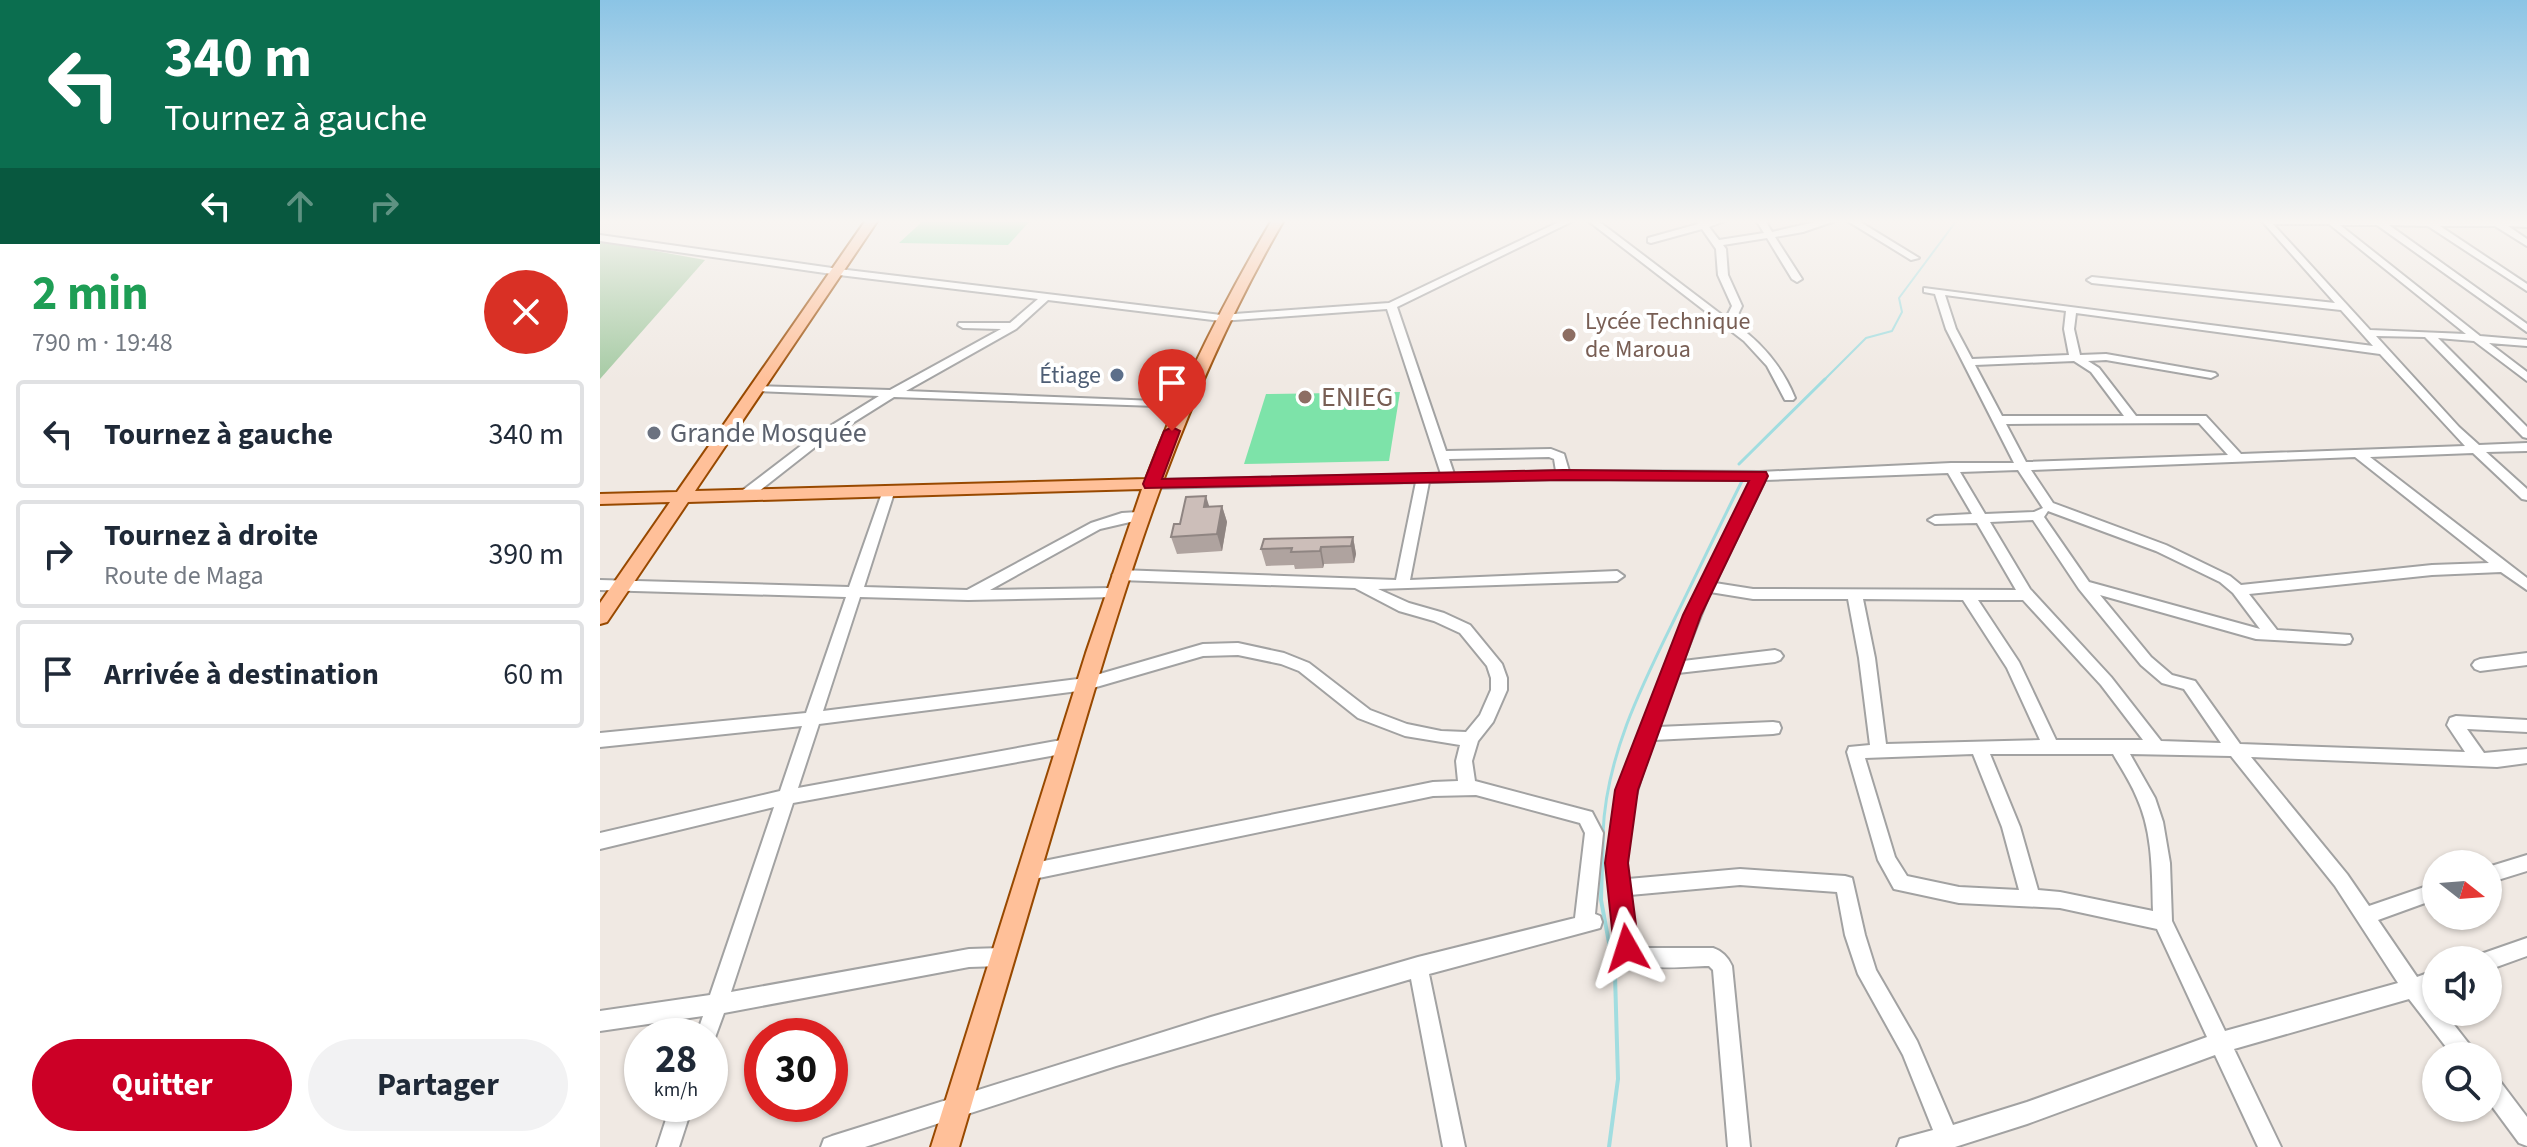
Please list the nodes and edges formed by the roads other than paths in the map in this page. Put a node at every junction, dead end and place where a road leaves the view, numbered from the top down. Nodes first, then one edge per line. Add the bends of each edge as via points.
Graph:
1 (838, 274) edge
2 (852, 274) edge
3 (1247, 274) edge
4 (1459, 274) edge
5 (1662, 274) edge
6 (1724, 274) edge
7 (1794, 274) edge
8 (2313, 274) edge
9 (2396, 274) edge
10 (2449, 274) edge
11 (2506, 274) edge
12 (1797, 279) dead end
13 (2092, 280) dead end
14 (2527, 288) edge
15 (1047, 296) junction
16 (1391, 306) junction
17 (2343, 307) junction
18 (2071, 309) junction
19 (1221, 318) junction
20 (1728, 324) junction
21 (963, 325) dead end
22 (1014, 326) junction
23 (2527, 329) edge
24 (2368, 333) junction
25 (2428, 334) junction
26 (2479, 339) junction
27 (2527, 343) edge
28 (2384, 351) junction
29 (2075, 357) junction
30 (1968, 362) junction
31 (2211, 375) dead end
32 (2527, 378) edge
33 (755, 388) junction
34 (894, 393) junction
35 (1789, 398) dead end
36 (1182, 405) junction
37 (2132, 418) junction
38 (1998, 420) junction
39 (2527, 434) edge
40 (2527, 447) edge
41 (2479, 451) junction
42 (1442, 455) junction
43 (2360, 455) junction
44 (2239, 459) junction
45 (2022, 466) junction
46 (1951, 467) junction
47 (1563, 475) junction
48 (1760, 476) junction
49 (1423, 478) junction
50 (1449, 478) junction
51 (1151, 484) junction
52 (888, 493) junction
53 (744, 496) junction
54 (2527, 496) edge
55 (679, 498) junction
56 (600, 499) edge
57 (2042, 511) junction
58 (1138, 516) junction
59 (1935, 520) dead end
60 (1983, 520) junction
61 (2503, 567) junction
62 (1617, 576) dead end
63 (1353, 583) junction
64 (1116, 584) junction
65 (600, 585) edge
66 (621, 585) junction
67 (1402, 585) junction
68 (2527, 585) edge
69 (1705, 586) junction
70 (2084, 586) junction
71 (854, 590) junction
72 (2238, 590) junction
73 (968, 595) junction
74 (1967, 595) junction
75 (2027, 595) junction
76 (1855, 596) junction
77 (600, 617) edge
78 (2274, 636) junction
79 (2345, 639) dead end
80 (1775, 656) dead end
81 (2527, 659) edge
82 (2480, 665) dead end
83 (1671, 668) junction
84 (1086, 684) junction
85 (810, 719) junction
86 (2527, 726) edge
87 (1773, 728) dead end
88 (1649, 734) junction
89 (1470, 739) junction
90 (600, 740) edge
91 (1067, 746) junction
92 (1979, 747) junction
93 (2051, 747) junction
94 (2118, 747) junction
95 (2157, 747) junction
96 (2235, 750) junction
97 (1879, 751) junction
98 (2527, 756) edge
99 (2479, 759) junction
100 (1467, 789) junction
101 (785, 797) junction
102 (600, 841) edge
103 (2527, 863) edge
104 (2502, 871) edge
105 (1029, 872) junction
106 (1621, 888) junction
107 (2422, 896) edge
108 (2031, 898) junction
109 (2365, 916) junction
110 (2163, 922) junction
111 (2527, 947) edge
112 (2502, 956) edge
113 (1001, 957) junction
114 (1418, 966) junction
115 (2422, 985) edge
116 (2413, 988) junction
117 (717, 1004) junction
118 (712, 1018) edge
119 (600, 1021) edge
120 (2455, 1042) edge
121 (2218, 1043) junction
122 (2502, 1102) edge
123 (958, 1105) junction
124 (676, 1122) edge
125 (2527, 1135) edge
126 (1948, 1139) junction
127 (668, 1147) edge
128 (832, 1147) edge
129 (945, 1147) edge
130 (1454, 1147) edge
131 (1739, 1147) edge
132 (1908, 1147) edge
133 (2270, 1147) edge

1 - 33 main road
2 - 15 street
3 - 19 main road
4 - 16 street
5 - 20 street
6 - 20 street via 1737,306
7 - 12 street
8 - 17 street
9 - 26 street
10 - 23 street
11 - 14 street
13 - 17 street
15 - 19 street
15 - 22 street
16 - 19 street
16 - 42 street
17 - 24 street
18 - 28 street
18 - 29 street
18 - 30 street via 1933,291
19 - 36 main road
20 - 35 street via 1773,364
21 - 22 street
22 - 34 street
24 - 25 street
24 - 28 street
25 - 26 street
25 - 39 street
26 - 27 street
26 - 32 street
28 - 41 street
29 - 30 street
29 - 31 street via 2106,357
29 - 37 street via 2095,370
30 - 38 street
33 - 34 street
33 - 55 main road
34 - 36 street
34 - 53 street via 815,441
36 - 51 main road
37 - 38 street
37 - 44 street via 2205,419
38 - 45 street
40 - 41 street
41 - 43 street
41 - 54 street
42 - 47 street via 1551,453 1560,457
42 - 50 street
43 - 44 street
43 - 61 street
44 - 45 street
45 - 46 street
45 - 57 street
46 - 48 street
46 - 60 street
47 - 48 street
47 - 50 street
48 - 69 street
49 - 50 street
49 - 51 street
49 - 67 street
51 - 52 main road
51 - 58 main road
52 - 53 main road
52 - 71 street
53 - 55 main road
55 - 56 main road
55 - 66 main road
57 - 60 street
57 - 70 street
57 - 72 street via 2161,548
58 - 64 main road
58 - 73 street via 1097,523
59 - 60 street
60 - 75 street
61 - 68 street
61 - 72 street
62 - 67 street
63 - 64 street
63 - 67 street
63 - 89 street via 1465,629 1494,664 1499,690
64 - 73 street
64 - 84 main road
65 - 66 street
66 - 71 street
66 - 77 main road
69 - 76 street via 1753,594
69 - 83 street
70 - 78 street via 2238,631
70 - 96 street via 2146,661 2167,679 2189,685
71 - 73 street
71 - 85 street
72 - 78 street
74 - 75 street
74 - 76 street
74 - 93 street via 2014,666
75 - 95 street via 2106,681
76 - 97 street
78 - 79 street
80 - 83 street
81 - 82 street
83 - 88 street
84 - 85 street
84 - 89 street via 1203,650 1254,651 1304,667 1364,714 1405,730
84 - 91 main road
85 - 90 street
85 - 101 street
86 - 99 street via 2456,722
87 - 88 street
88 - 106 street via 1620,824
89 - 100 street via 1464,761
91 - 101 street
91 - 105 main road
92 - 93 street
92 - 97 street
92 - 108 street via 2011,827
93 - 94 street
94 - 95 street
94 - 110 street via 2154,822
95 - 96 street
96 - 99 street
96 - 109 street
97 - 108 street via 1855,752 1897,881 1959,895
98 - 99 street
100 - 105 street via 1433,789
100 - 114 street via 1586,817 1594,833 1589,923
101 - 102 street
101 - 117 street
103 - 104 street
105 - 113 main road
106 - 126 street via 1740,877 1845,884 1868,974 1910,1048
106 - 131 street via 1632,954 1713,957 1722,966
107 - 109 street
108 - 110 street
109 - 116 street
110 - 121 street
111 - 112 street
113 - 117 street via 969,958
113 - 123 main road
114 - 123 street
114 - 130 street
115 - 116 street
116 - 120 street
116 - 121 street
117 - 118 street
117 - 119 street
121 - 126 street via 2032,1114
121 - 133 street
122 - 125 street
123 - 128 street
123 - 129 main road
124 - 127 street
126 - 132 street

